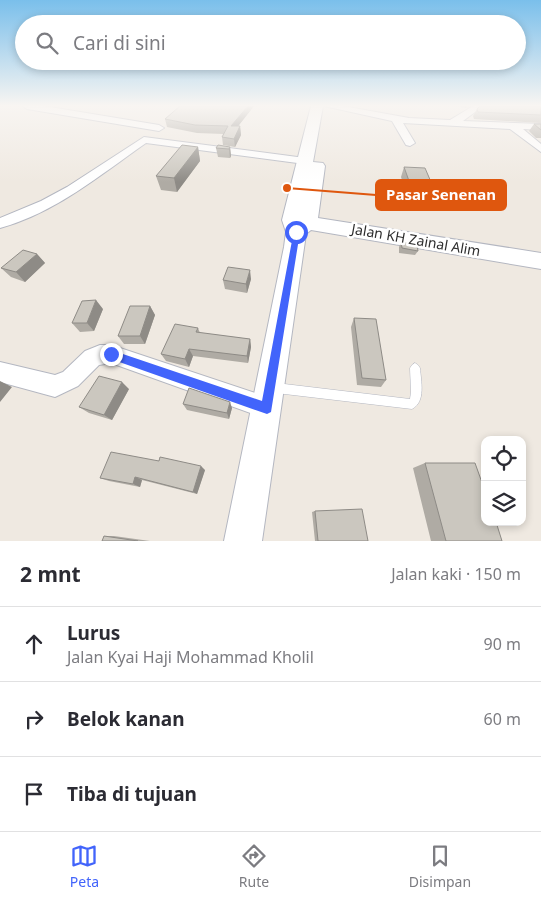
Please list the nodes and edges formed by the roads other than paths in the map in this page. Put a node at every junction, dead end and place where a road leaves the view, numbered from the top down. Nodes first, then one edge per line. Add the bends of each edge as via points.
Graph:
1 (155, 131) edge
2 (311, 131) edge
3 (322, 131) edge
4 (403, 131) edge
5 (519, 131) edge
6 (144, 140) junction
7 (410, 143) dead end
8 (541, 149) edge
9 (305, 161) junction
10 (0, 223) edge
11 (299, 225) junction
12 (541, 261) edge
13 (415, 368) dead end
14 (0, 372) edge
15 (269, 398) junction
16 (242, 541) edge

1 - 6 street
2 - 9 main road
3 - 11 main road
4 - 7 street
5 - 8 street
6 - 9 street
6 - 10 street via 71,190
9 - 11 main road
11 - 12 main road, Jalan KH Zainal Alim
11 - 15 main road
13 - 15 lane via 416,401 412,404
14 - 15 street via 55,386 63,385 84,361 94,355 111,354
15 - 16 main road

